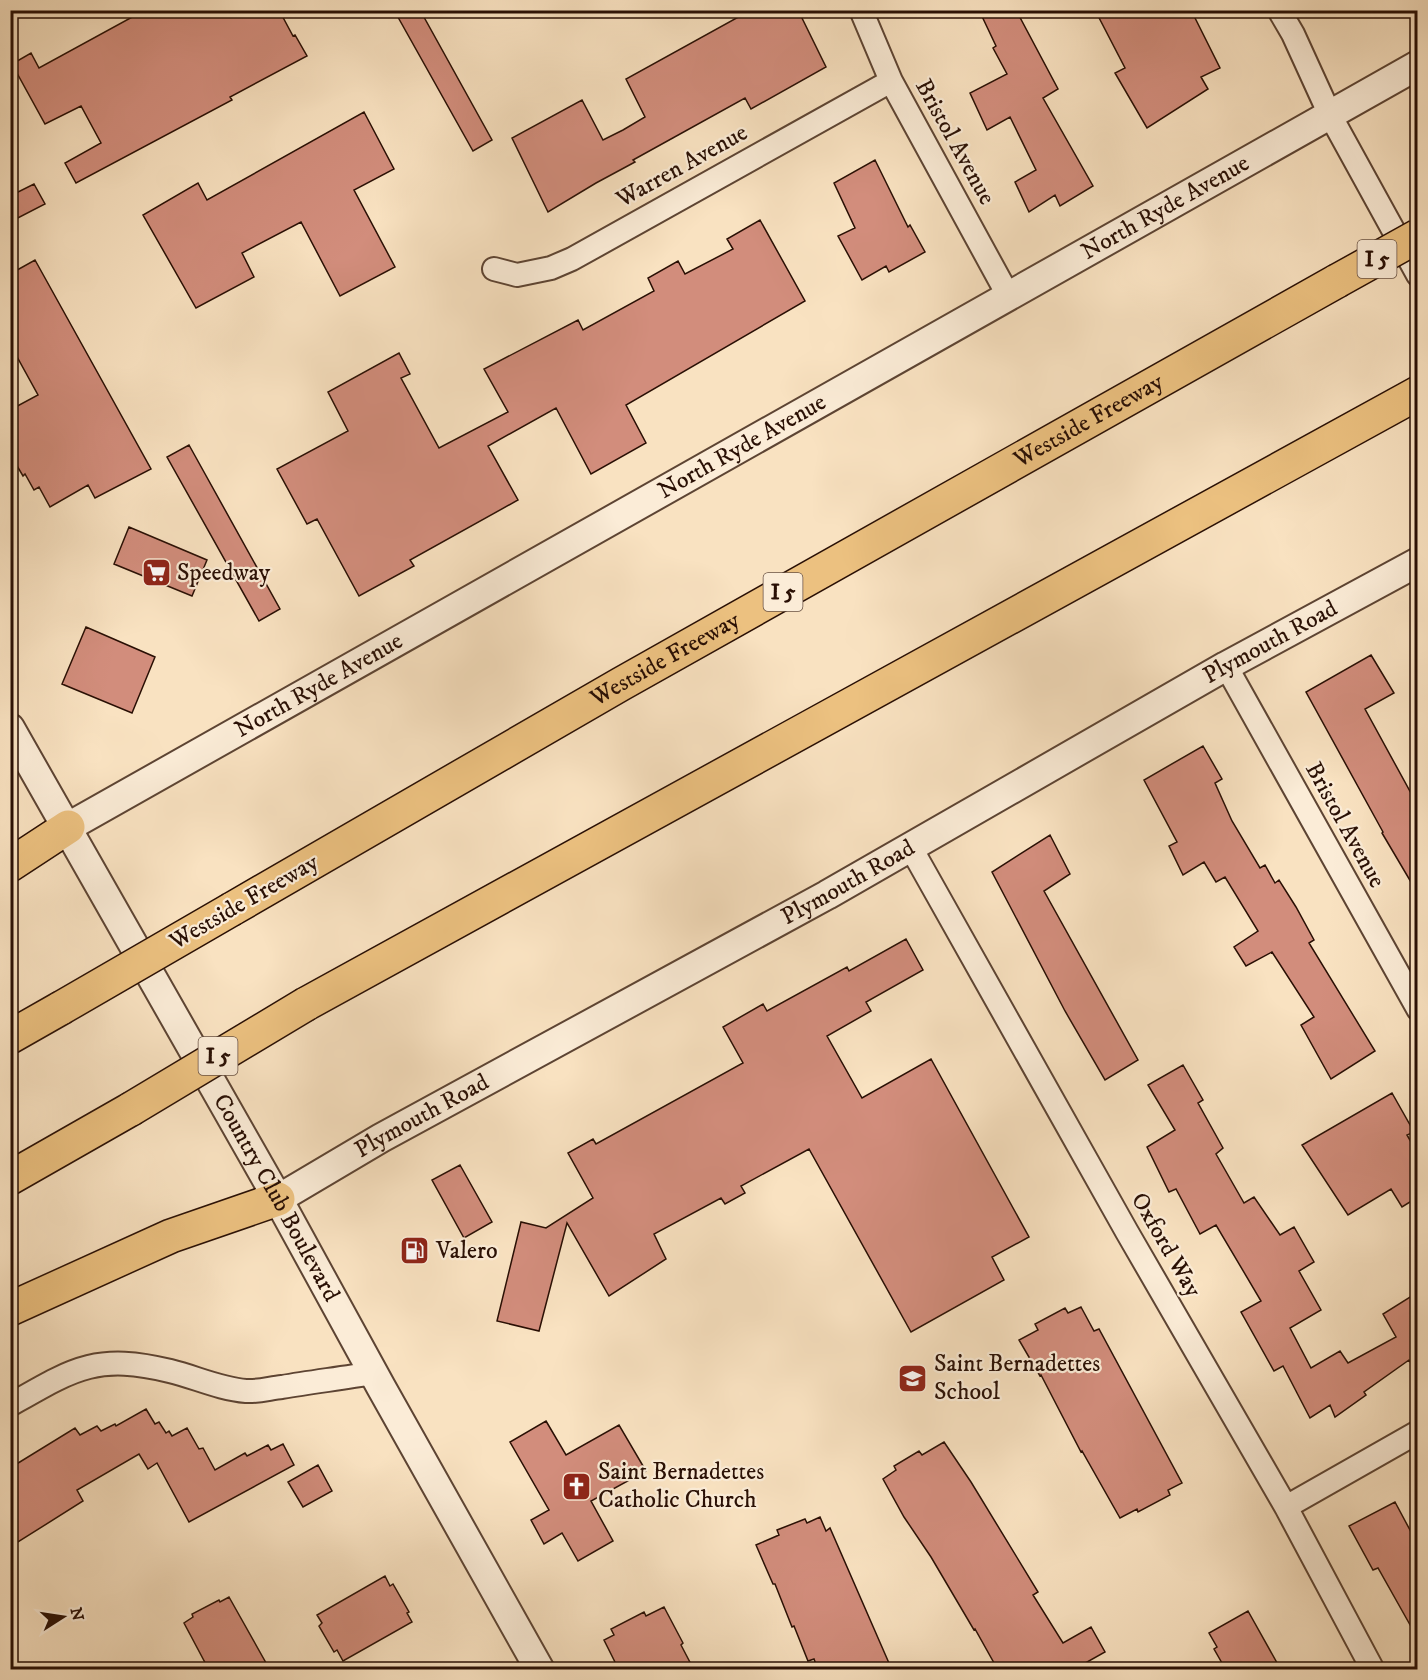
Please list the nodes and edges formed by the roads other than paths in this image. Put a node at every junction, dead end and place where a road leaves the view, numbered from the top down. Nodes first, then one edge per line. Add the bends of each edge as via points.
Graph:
1 (861, 10) edge
2 (1279, 10) edge
3 (1418, 65) edge
4 (891, 81) junction
5 (1330, 115) junction
6 (1418, 236) edge
7 (494, 269) dead end
8 (1418, 275) edge
9 (1009, 297) junction
10 (1417, 394) edge
11 (1418, 562) edge
12 (1226, 666) junction
13 (10, 728) edge
14 (68, 827) junction
15 (911, 848) junction
16 (10, 865) edge
17 (1418, 1009) edge
18 (10, 1037) edge
19 (10, 1178) edge
20 (278, 1199) junction
21 (10, 1309) edge
22 (373, 1373) junction
23 (10, 1405) edge
24 (1418, 1432) edge
25 (1286, 1507) junction
26 (540, 1670) edge
27 (1373, 1670) edge

1 - 4 street, Bristol Avenue
2 - 5 street
3 - 5 street, North Ryde Avenue
4 - 7 street, Warren Avenue via 572,259 517,275
4 - 9 street, Bristol Avenue
5 - 8 street
5 - 9 street, North Ryde Avenue
6 - 18 highway, Westside Freeway / I 5, bridge via 621,684
9 - 14 street, North Ryde Avenue
10 - 19 highway, I 5, bridge via 306,1004
11 - 12 street, Plymouth Road
12 - 15 street, Plymouth Road
12 - 17 street, Bristol Avenue
13 - 14 street, Country Club Boulevard
14 - 16 highway
14 - 20 street, Country Club Boulevard
15 - 20 street, Plymouth Road via 391,1132
15 - 25 street, Oxford Way
20 - 21 highway via 171,1236
20 - 22 street, Country Club Boulevard
22 - 23 street via 247,1392 170,1371 121,1362 103,1363 81,1368
22 - 26 street, Country Club Boulevard
24 - 25 street
25 - 27 street, Oxford Way

